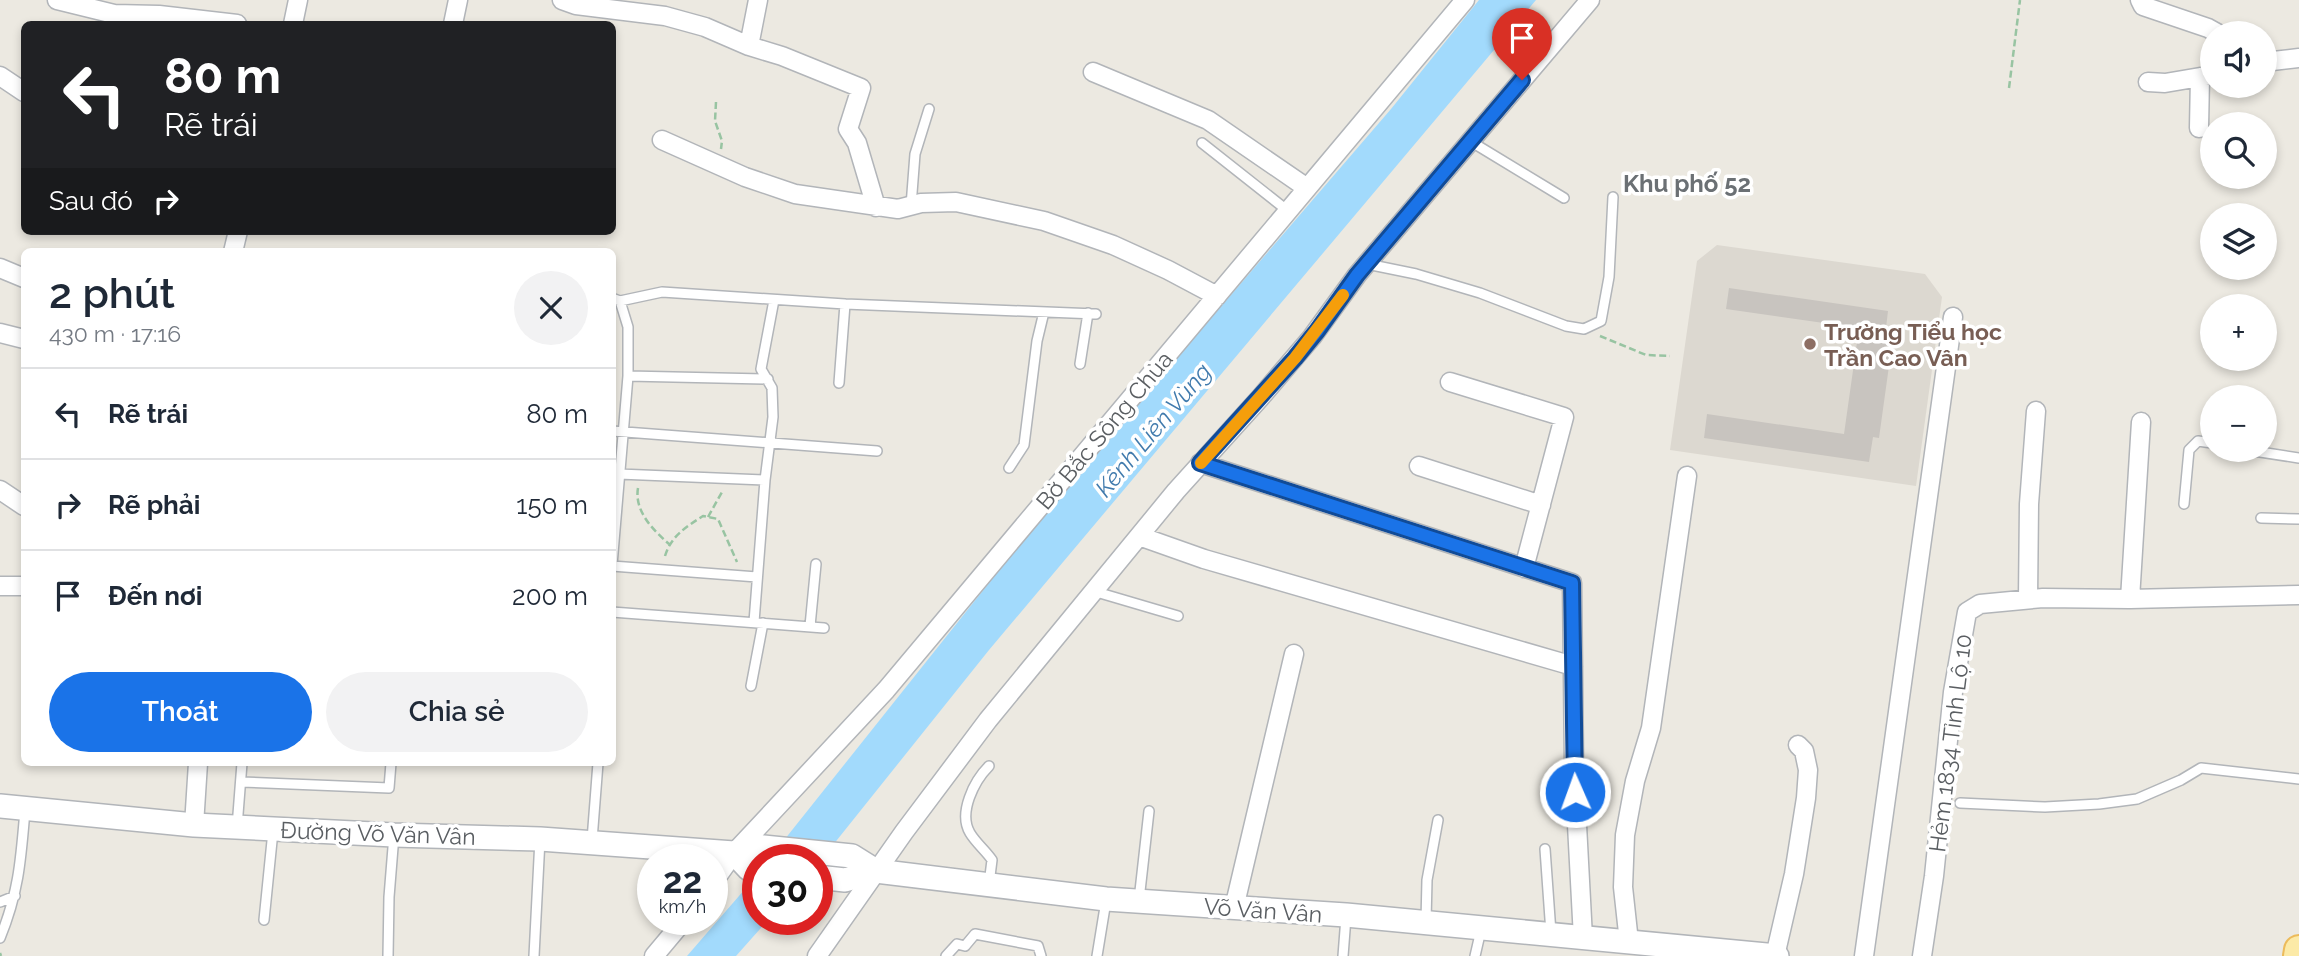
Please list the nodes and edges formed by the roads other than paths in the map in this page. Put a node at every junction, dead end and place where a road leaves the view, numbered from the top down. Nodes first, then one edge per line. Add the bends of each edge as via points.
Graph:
1 (57, 0) edge
2 (298, 0) edge
3 (458, 0) edge
4 (562, 0) edge
5 (758, 0) edge
6 (1465, 0) edge
7 (1590, 0) edge
8 (2140, 0) edge
9 (211, 21) edge
10 (294, 21) edge
11 (454, 21) edge
12 (2200, 25) edge
13 (749, 46) junction
14 (2299, 58) edge
15 (2277, 60) edge
16 (1093, 72) dead end
17 (0, 76) edge
18 (2200, 77) edge
19 (2148, 82) dead end
20 (21, 90) edge
21 (2203, 98) edge
22 (929, 108) dead end
23 (2199, 128) dead end
24 (662, 140) dead end
25 (1470, 141) junction
26 (1202, 143) dead end
27 (1307, 188) junction
28 (1613, 197) dead end
29 (1564, 198) dead end
30 (876, 206) junction
31 (911, 206) junction
32 (1288, 211) junction
33 (1367, 264) junction
34 (0, 268) edge
35 (21, 277) edge
36 (1217, 296) junction
37 (616, 299) edge
38 (774, 300) junction
39 (845, 304) junction
40 (1044, 312) junction
41 (1953, 317) dead end
42 (0, 333) edge
43 (21, 338) edge
44 (1080, 365) dead end
45 (628, 376) junction
46 (768, 379) junction
47 (1450, 382) dead end
48 (839, 383) dead end
49 (2036, 411) dead end
50 (2141, 422) dead end
51 (618, 431) edge
52 (2200, 441) edge
53 (769, 444) junction
54 (877, 452) dead end
55 (2277, 455) edge
56 (2299, 458) edge
57 (1200, 463) junction
58 (1419, 466) dead end
59 (1009, 468) dead end
60 (619, 474) junction
61 (1687, 476) dead end
62 (765, 480) junction
63 (0, 490) edge
64 (616, 502) edge
65 (21, 504) edge
66 (2184, 504) dead end
67 (1541, 505) junction
68 (2261, 518) dead end
69 (2299, 519) edge
70 (1139, 536) junction
71 (816, 564) dead end
72 (616, 565) edge
73 (1524, 568) junction
74 (757, 578) junction
75 (0, 586) edge
76 (21, 586) edge
77 (1093, 591) junction
78 (2299, 595) edge
79 (2028, 599) junction
80 (2130, 599) junction
81 (616, 611) edge
82 (1178, 617) dead end
83 (758, 623) junction
84 (810, 626) junction
85 (824, 628) dead end
86 (1294, 654) dead end
87 (1573, 666) junction
88 (751, 686) dead end
89 (1798, 745) dead end
90 (198, 766) edge
91 (242, 766) edge
92 (391, 766) edge
93 (598, 766) edge
94 (989, 766) dead end
95 (2299, 779) edge
96 (241, 782) junction
97 (1960, 803) dead end
98 (0, 806) edge
99 (26, 808) junction
100 (1149, 811) dead end
101 (1438, 820) dead end
102 (194, 825) junction
103 (237, 827) junction
104 (273, 829) junction
105 (394, 835) junction
106 (540, 839) junction
107 (592, 842) junction
108 (761, 844) edge
109 (1545, 849) dead end
110 (833, 857) edge
111 (742, 858) edge
112 (876, 871) junction
113 (833, 879) edge
114 (989, 884) junction
115 (15, 895) junction
116 (1106, 900) junction
117 (0, 902) edge
118 (1139, 902) junction
119 (1234, 908) junction
120 (1346, 915) junction
121 (264, 920) dead end
122 (1426, 923) junction
123 (1481, 928) junction
124 (672, 935) edge
125 (1551, 935) junction
126 (0, 938) edge
127 (1593, 941) junction
128 (1629, 942) junction
129 (2299, 950) edge
130 (966, 951) edge
131 (1717, 953) edge
132 (388, 956) edge
133 (534, 956) edge
134 (654, 956) edge
135 (817, 956) edge
136 (946, 956) edge
137 (1041, 956) edge
138 (1097, 956) edge
139 (1343, 956) edge
140 (1475, 956) edge
141 (1776, 956) edge
142 (1864, 956) edge
143 (1922, 956) edge
144 (2298, 956) edge

1 - 9 street via 114,14
2 - 10 street
3 - 11 street
4 - 13 street via 665,16
5 - 13 street
6 - 27 street, Bờ Bắc Sông Chùa
7 - 25 street
8 - 12 street via 2143,6
13 - 30 street via 862,88 848,129
14 - 15 street
16 - 27 street via 1209,120
17 - 20 street
18 - 19 street
21 - 23 street
22 - 31 lane via 915,154
24 - 30 street via 794,194
25 - 29 lane
25 - 33 street
26 - 32 lane
27 - 32 street, Bờ Bắc Sông Chùa
28 - 33 lane via 1609,277 1601,321 1584,329 1480,293
30 - 31 street
31 - 36 street via 956,202 1044,221 1113,245
32 - 36 street, Bờ Bắc Sông Chùa
33 - 57 street via 1312,337
34 - 35 street
36 - 108 street, Bờ Bắc Sông Chùa
37 - 38 lane via 662,292
37 - 45 lane via 628,327
38 - 39 lane
38 - 46 lane via 761,369
39 - 40 lane
39 - 48 lane
40 - 44 lane via 1092,313
40 - 59 lane via 1024,445
41 - 142 street
42 - 43 street
45 - 46 lane
45 - 51 lane
46 - 53 lane via 773,417
47 - 67 street via 1564,417
49 - 79 street
50 - 80 street
51 - 53 lane
51 - 60 lane
52 - 66 lane via 2189,450
53 - 54 lane
53 - 62 lane
55 - 56 lane
57 - 70 street
57 - 73 street
58 - 67 street
60 - 62 lane
60 - 64 lane
61 - 128 street via 1651,729 1625,835 1622,887
62 - 74 lane
63 - 65 street
67 - 73 street
68 - 69 lane
70 - 77 street
70 - 87 street
71 - 84 lane
72 - 74 lane
73 - 87 street via 1572,583
74 - 83 lane
75 - 76 street
77 - 82 lane
77 - 112 street via 988,720
78 - 80 street, Hẻm 1834 Tỉnh Lộ 10
79 - 80 street, Hẻm 1834 Tỉnh Lộ 10
79 - 143 street, Hẻm 1834 Tỉnh Lộ 10 via 1980,604 1966,612
81 - 83 lane
83 - 84 lane
83 - 88 lane
84 - 85 lane
86 - 119 street
87 - 127 street via 1574,768
89 - 141 street via 1808,770 1806,798
90 - 102 street
91 - 96 lane
92 - 96 lane via 389,788
93 - 107 lane
94 - 114 lane via 978,778 966,809 969,832 992,860
95 - 97 lane via 2201,768 2137,799 2045,807
96 - 103 lane
98 - 99 street, Đường Võ Văn Vân
99 - 102 street, Đường Võ Văn Vân
99 - 115 lane
100 - 118 lane
101 - 122 lane via 1427,880
102 - 103 street, Đường Võ Văn Vân
103 - 104 street, Đường Võ Văn Vân
104 - 105 street, Đường Võ Văn Vân
104 - 121 lane
105 - 106 street, Đường Võ Văn Vân
105 - 132 lane
106 - 107 street, Đường Võ Văn Vân
106 - 133 lane
107 - 111 street, Đường Võ Văn Vân
109 - 125 lane
110 - 112 street, Võ Văn Vân via 852,856
112 - 113 street
112 - 114 street, Võ Văn Vân
112 - 135 street
114 - 116 street, Võ Văn Vân
115 - 117 lane
115 - 126 lane
116 - 118 street, Võ Văn Vân
116 - 138 lane
118 - 119 street, Võ Văn Vân
119 - 120 street, Võ Văn Vân
120 - 122 street, Võ Văn Vân
120 - 139 lane
122 - 123 street, Võ Văn Vân
123 - 125 street, Võ Văn Vân
123 - 140 lane
124 - 134 street
125 - 127 street, Võ Văn Vân
127 - 128 street, Võ Văn Vân
128 - 131 street, Võ Văn Vân
129 - 144 main road
130 - 136 lane via 957,944
130 - 137 lane via 975,934 1038,946
131 - 141 street, Võ Văn Vân

